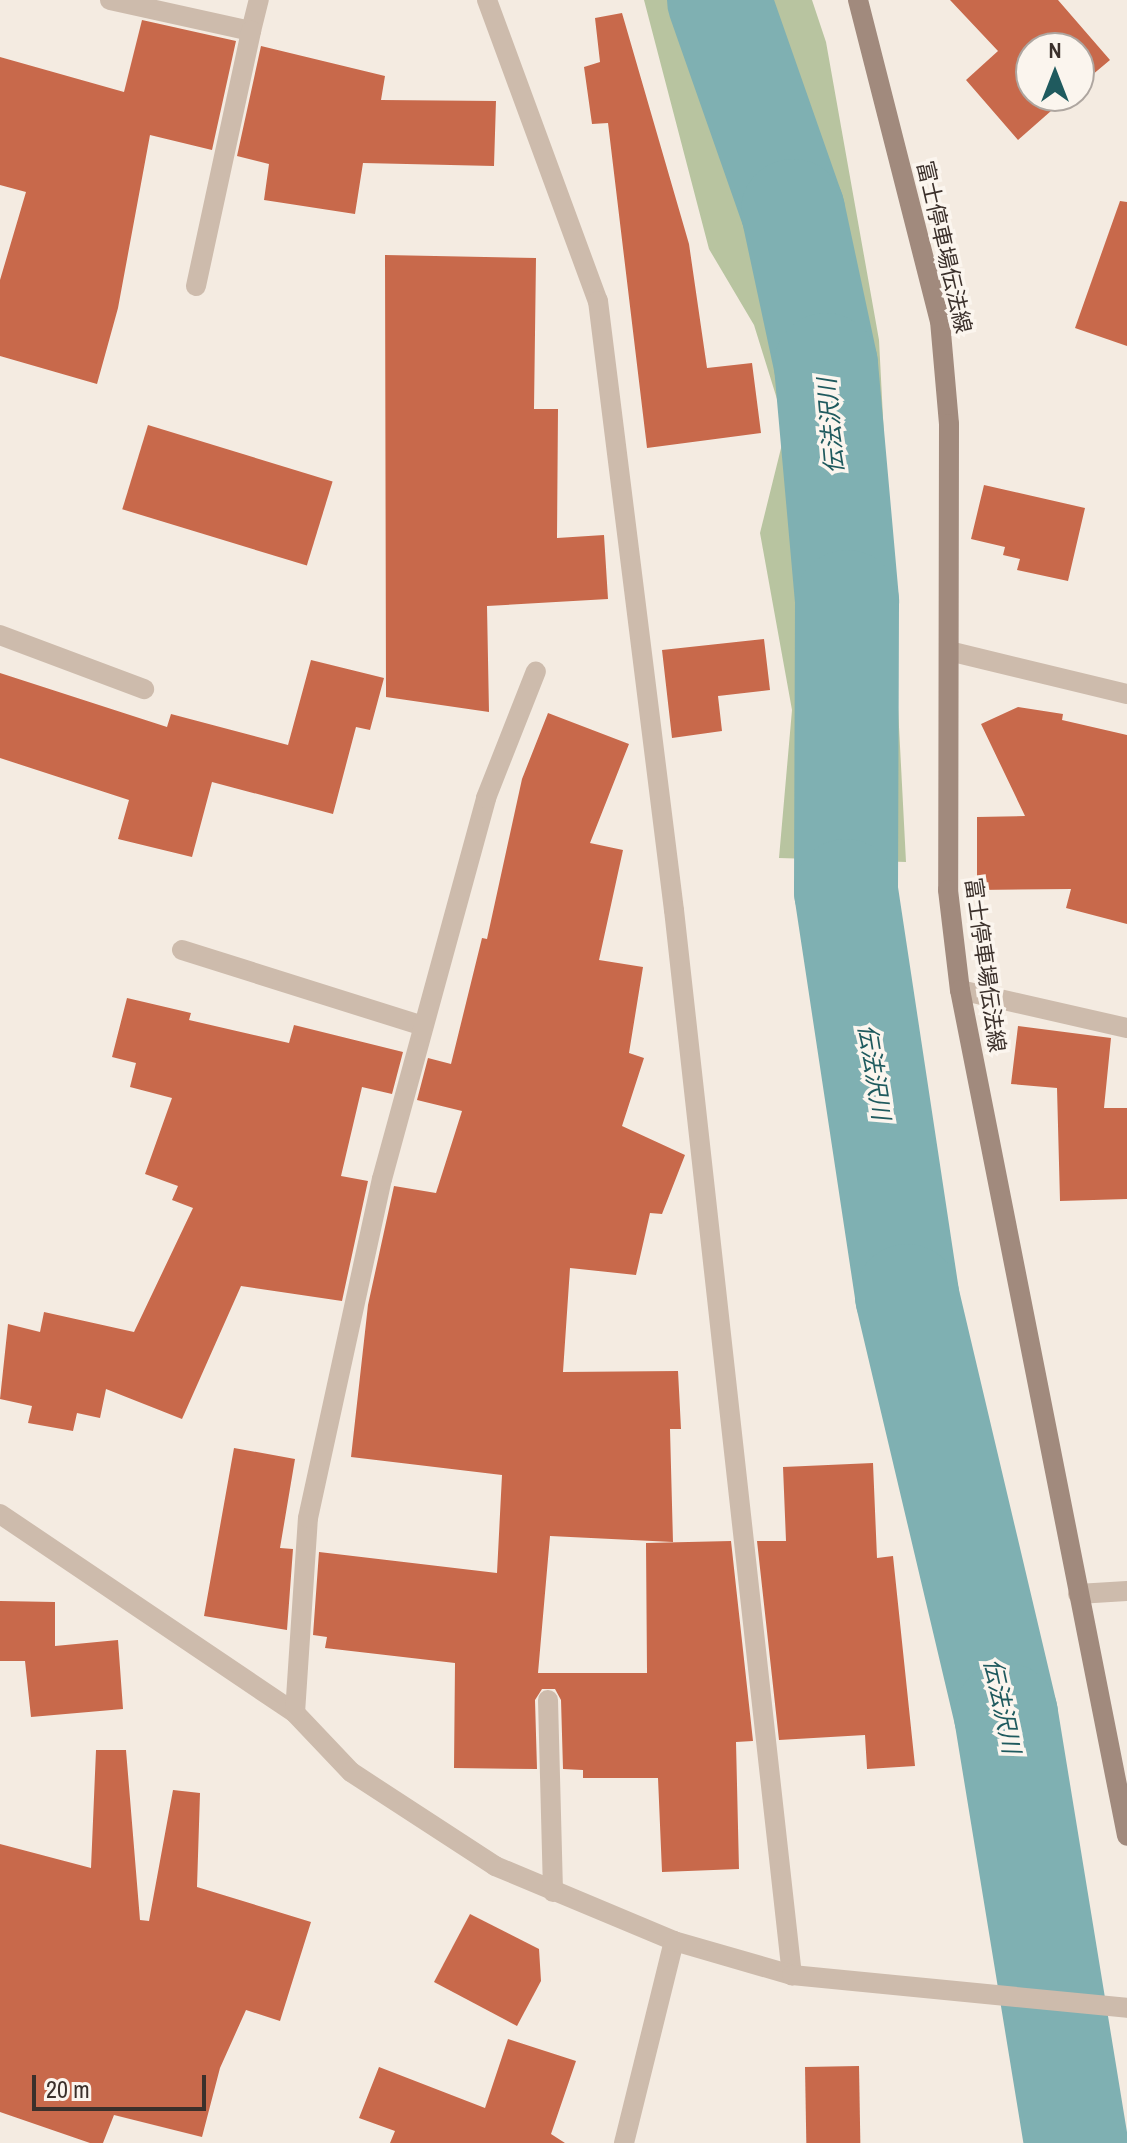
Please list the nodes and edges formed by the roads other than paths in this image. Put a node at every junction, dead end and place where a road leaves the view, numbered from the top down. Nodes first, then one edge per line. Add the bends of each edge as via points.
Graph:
1 (110, 0) edge
2 (259, 0) edge
3 (487, 0) edge
4 (858, 0) edge
5 (251, 31) junction
6 (196, 286) dead end
7 (0, 635) edge
8 (949, 651) junction
9 (536, 671) dead end
10 (144, 689) dead end
11 (1127, 694) edge
12 (182, 950) dead end
13 (960, 990) junction
14 (423, 1026) junction
15 (1127, 1028) edge
16 (0, 1514) edge
17 (1127, 1591) edge
18 (1078, 1594) junction
19 (548, 1700) dead end
20 (295, 1713) junction
21 (1127, 1836) edge
22 (553, 1892) junction
23 (674, 1941) junction
24 (792, 1975) junction
25 (1121, 2007) edge
26 (624, 2143) edge

1 - 5 street
2 - 5 street
3 - 24 street via 598,301 674,910
4 - 8 main road, 富士停車場伝法線 via 940,321 949,424
5 - 6 street
7 - 10 street
8 - 11 street
8 - 13 main road, 富士停車場伝法線 via 948,890
9 - 14 street via 486,798
12 - 14 street
13 - 15 street
13 - 18 main road, 富士停車場伝法線
14 - 20 street via 382,1179 308,1518
16 - 20 street
17 - 18 street
18 - 21 main road, 富士停車場伝法線
19 - 22 street
20 - 22 street via 351,1772 495,1866
22 - 23 street
23 - 24 street
23 - 26 street
24 - 25 street

